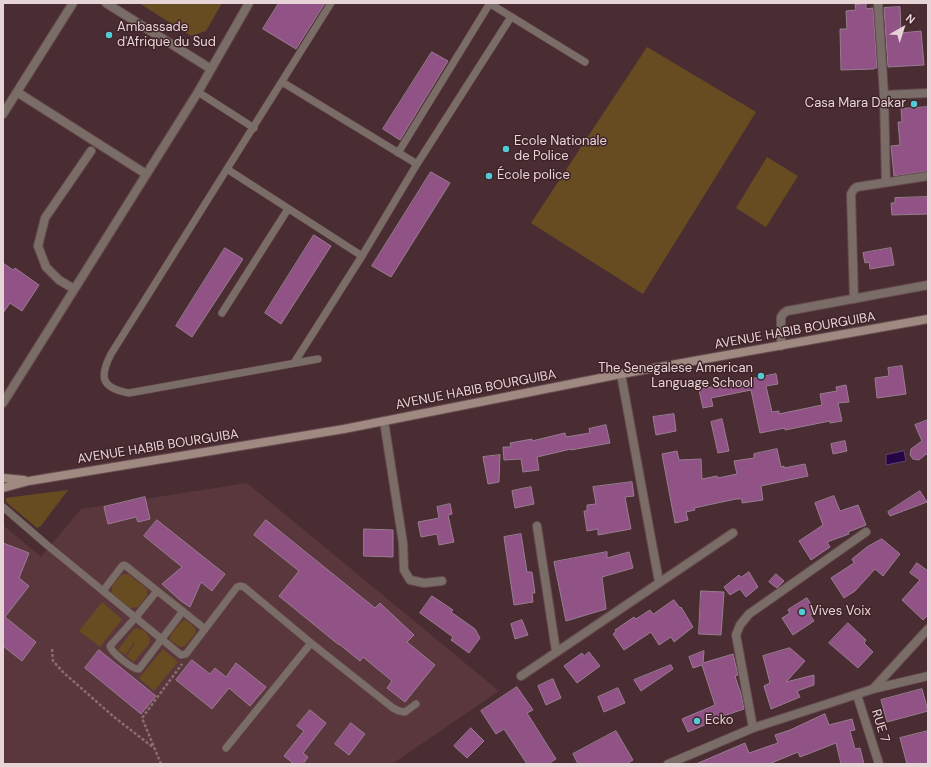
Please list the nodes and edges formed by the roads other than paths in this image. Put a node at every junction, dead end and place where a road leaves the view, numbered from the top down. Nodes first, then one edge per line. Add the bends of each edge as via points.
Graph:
1 (73, 3) edge
2 (106, 3) edge
3 (249, 3) edge
4 (331, 3) edge
5 (490, 3) edge
6 (878, 3) edge
7 (511, 16) junction
8 (585, 62) dead end
9 (211, 69) junction
10 (282, 82) junction
11 (17, 92) junction
12 (198, 92) junction
13 (928, 93) edge
14 (884, 95) junction
15 (3, 114) edge
16 (254, 128) junction
17 (91, 151) dead end
18 (398, 153) junction
19 (417, 164) junction
20 (226, 169) junction
21 (146, 174) junction
22 (928, 176) edge
23 (886, 182) junction
24 (288, 209) junction
25 (362, 256) junction
26 (928, 285) edge
27 (74, 289) junction
28 (854, 299) junction
29 (222, 313) dead end
30 (928, 319) edge
31 (781, 346) junction
32 (318, 359) dead end
33 (294, 364) junction
34 (621, 374) junction
35 (3, 403) edge
36 (384, 420) junction
37 (3, 478) edge
38 (29, 481) junction
39 (3, 488) edge
40 (3, 507) edge
41 (537, 526) dead end
42 (866, 532) dead end
43 (733, 533) dead end
44 (442, 581) dead end
45 (659, 582) junction
46 (103, 591) junction
47 (157, 591) junction
48 (183, 611) junction
49 (136, 617) junction
50 (205, 629) junction
51 (928, 629) edge
52 (162, 638) junction
53 (311, 643) junction
54 (556, 651) junction
55 (520, 676) dead end
56 (928, 676) edge
57 (873, 689) junction
58 (858, 695) junction
59 (416, 704) dead end
60 (754, 728) junction
61 (226, 748) dead end
62 (672, 763) edge
63 (879, 764) edge

1 - 11 street
2 - 9 street
3 - 9 street
4 - 10 lane
5 - 7 lane
5 - 18 lane
6 - 14 street
7 - 8 lane
7 - 19 lane
9 - 12 street
10 - 16 lane
10 - 18 lane
11 - 15 street
11 - 21 street
12 - 16 lane
12 - 21 street
13 - 14 street
14 - 23 street
16 - 20 lane
17 - 27 street via 45,218 38,246 46,267 59,280
18 - 19 lane
19 - 25 lane
20 - 24 lane
20 - 33 lane via 111,354 103,372 104,379 117,391 129,393
21 - 27 street
22 - 23 street
23 - 28 street via 858,187 851,194
24 - 25 lane
24 - 29 lane
25 - 33 lane
26 - 28 street
27 - 35 street
28 - 31 street via 784,312 781,322
30 - 31 main road, AVENUE HABIB BOURGUIBA
31 - 34 main road, AVENUE HABIB BOURGUIBA
32 - 33 lane
34 - 36 main road, AVENUE HABIB BOURGUIBA
34 - 45 street
36 - 38 main road, AVENUE HABIB BOURGUIBA via 344,429
36 - 44 street via 403,543 404,570 410,580 424,583
37 - 38 main road
38 - 39 main road
40 - 46 lane
41 - 54 street
42 - 60 street via 749,614 740,625 736,635
43 - 45 street
45 - 54 street
46 - 47 lane via 124,565
46 - 49 lane
47 - 48 lane
47 - 49 lane
48 - 50 lane
48 - 52 lane
49 - 52 lane
49 - 52 lane via 110,646 112,651 134,669 139,669
50 - 52 lane via 183,655
50 - 53 lane via 237,586 240,586
51 - 57 street
53 - 59 lane via 399,711 405,712
53 - 61 lane
54 - 55 street
56 - 57 street
57 - 58 street
58 - 60 street
58 - 63 street, RUE 7
60 - 62 street

